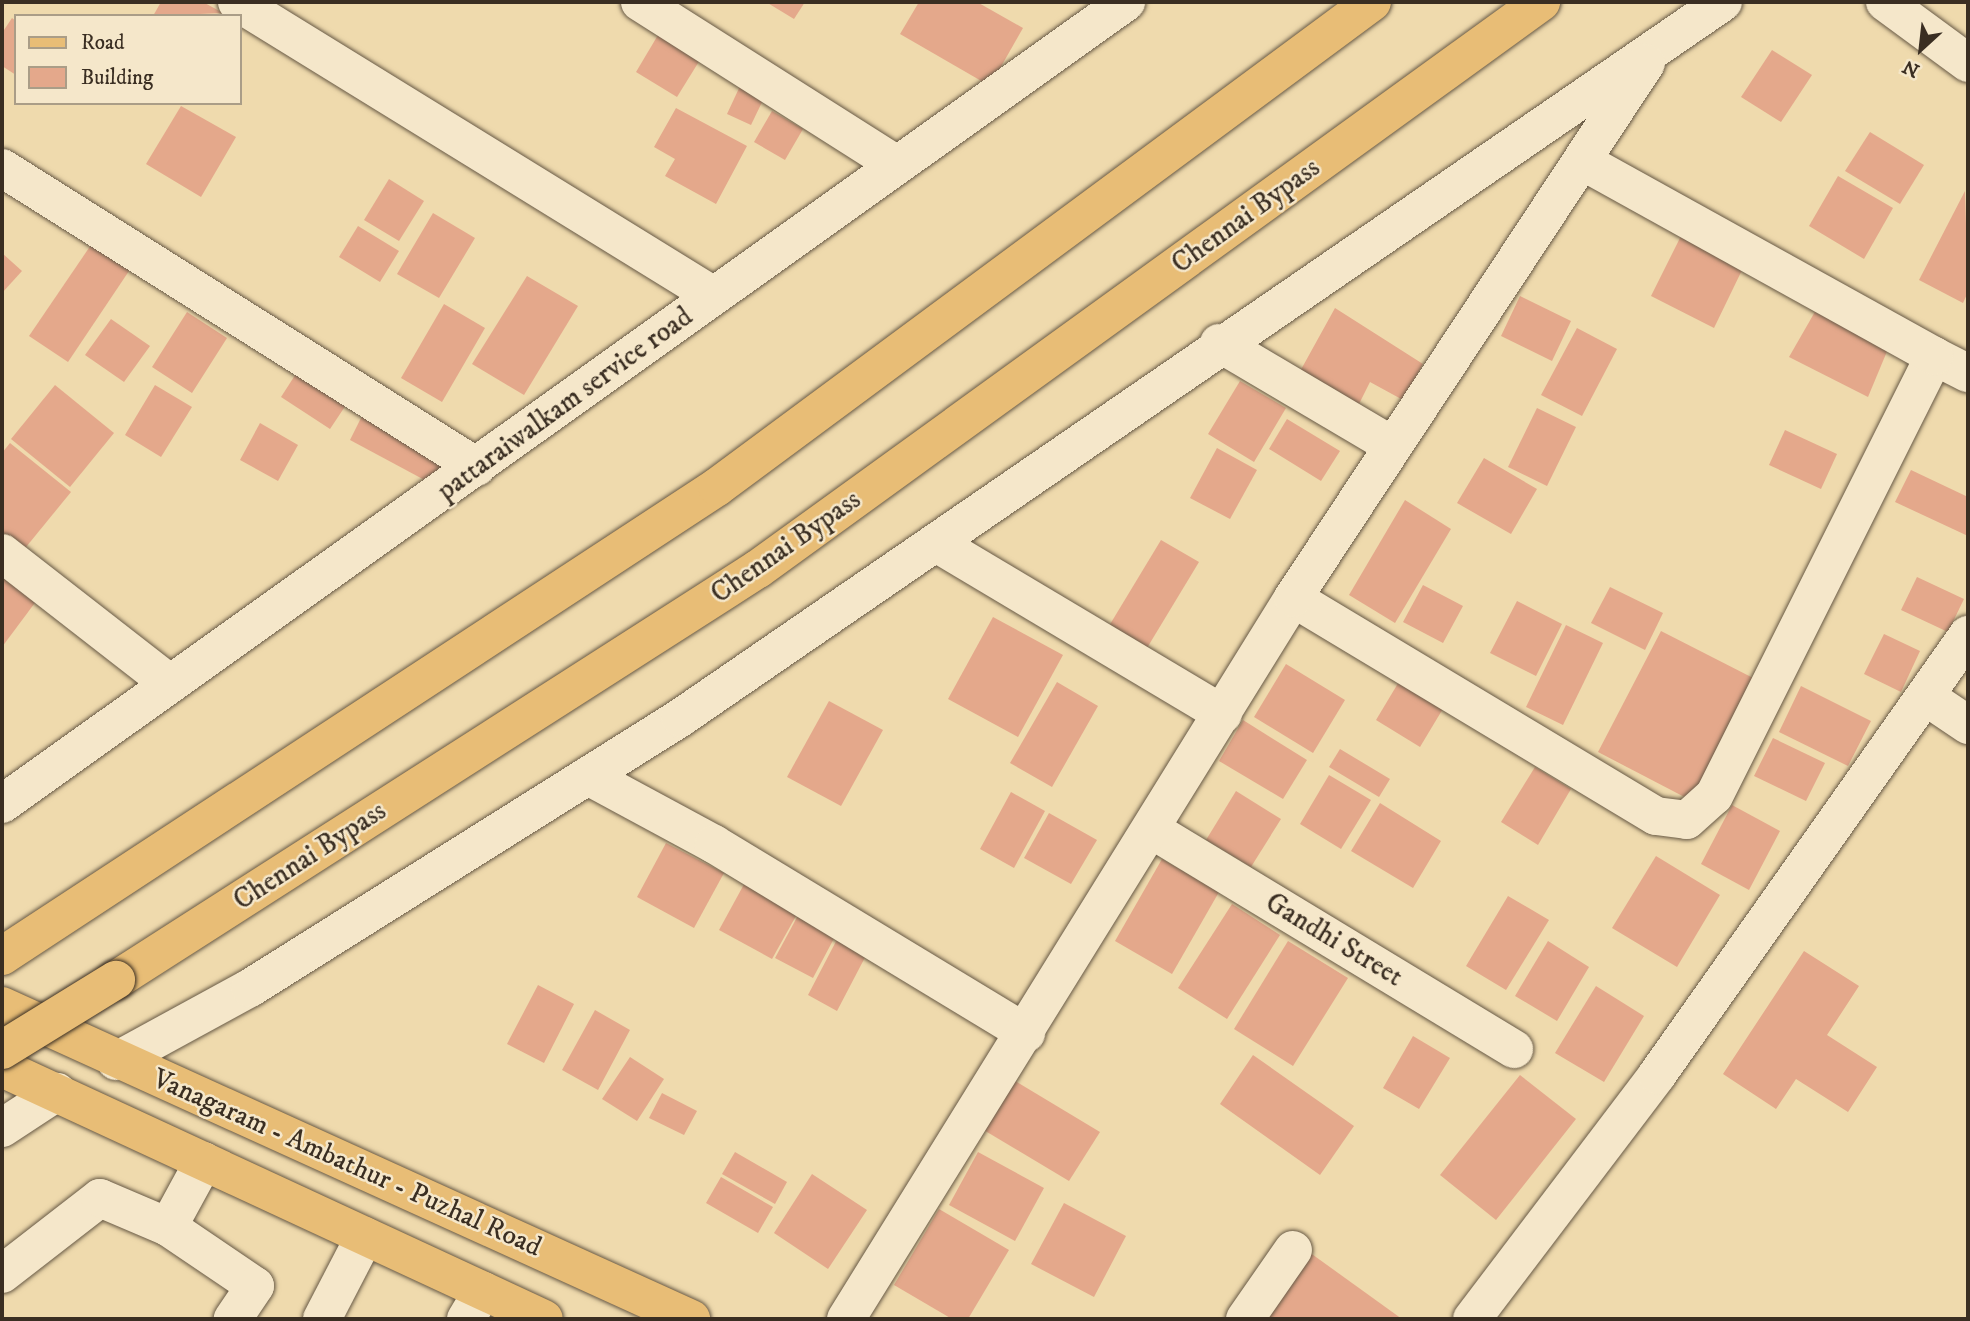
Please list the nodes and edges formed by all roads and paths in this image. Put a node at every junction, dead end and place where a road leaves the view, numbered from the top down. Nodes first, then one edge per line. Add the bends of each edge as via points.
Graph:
1 (237, 2) edge
2 (640, 2) edge
3 (1126, 2) edge
4 (1373, 2) edge
5 (1541, 2) edge
6 (1723, 2) edge
7 (1885, 2) edge
8 (1655, 49) junction
9 (1968, 62) edge
10 (1582, 161) junction
11 (897, 165) junction
12 (2, 168) edge
13 (714, 296) junction
14 (1219, 343) junction
15 (1934, 356) junction
16 (1968, 373) edge
17 (1393, 446) junction
18 (477, 467) junction
19 (936, 543) junction
20 (2, 553) edge
21 (1293, 598) junction
22 (1968, 635) edge
23 (170, 684) junction
24 (1925, 696) junction
25 (1223, 714) junction
26 (1968, 725) edge
27 (588, 776) junction
28 (2, 804) edge
29 (1154, 831) junction
30 (14, 949) edge
31 (2, 1006) edge
32 (1026, 1033) junction
33 (1514, 1049) dead end
34 (2, 1050) edge
35 (116, 1060) junction
36 (2, 1068) edge
37 (57, 1092) junction
38 (2, 1128) edge
39 (204, 1161) junction
40 (168, 1227) junction
41 (365, 1236) junction
42 (1293, 1250) dead end
43 (2, 1274) edge
44 (474, 1305) edge
45 (233, 1319) edge
46 (322, 1319) edge
47 (544, 1319) edge
48 (691, 1319) edge
49 (846, 1319) edge
50 (1245, 1319) edge
51 (1472, 1319) edge

1 - 13 street
2 - 11 street
3 - 11 street, pattaraiwalkam service road
4 - 30 main road via 717,487
5 - 34 main road, Chennai Bypass, bridge via 758,569
6 - 8 street
7 - 9 street
8 - 10 street
8 - 14 street
10 - 15 street
10 - 17 street
11 - 13 street, pattaraiwalkam service road
12 - 18 street
13 - 18 street, pattaraiwalkam service road
14 - 17 street
14 - 19 street
15 - 16 street
15 - 21 street via 1714,796 1687,820 1656,816
17 - 21 street
18 - 23 street, pattaraiwalkam service road
19 - 25 street
19 - 27 street
20 - 23 street
21 - 25 street
22 - 24 street
23 - 28 street, pattaraiwalkam service road
24 - 26 street
24 - 51 street via 1657,1075
25 - 29 street
27 - 32 street via 714,844
27 - 35 street via 250,988
29 - 32 street
29 - 33 street, Gandhi Street
31 - 35 main road, Vanagaram - Ambathur - Puzhal Road
32 - 49 street
35 - 48 main road, Vanagaram - Ambathur - Puzhal Road
36 - 37 main road
37 - 38 street
37 - 39 main road
39 - 40 street
39 - 41 main road
40 - 43 street via 100,1198
40 - 45 street via 255,1286
41 - 44 main road
41 - 46 street
42 - 50 street
44 - 47 main road

